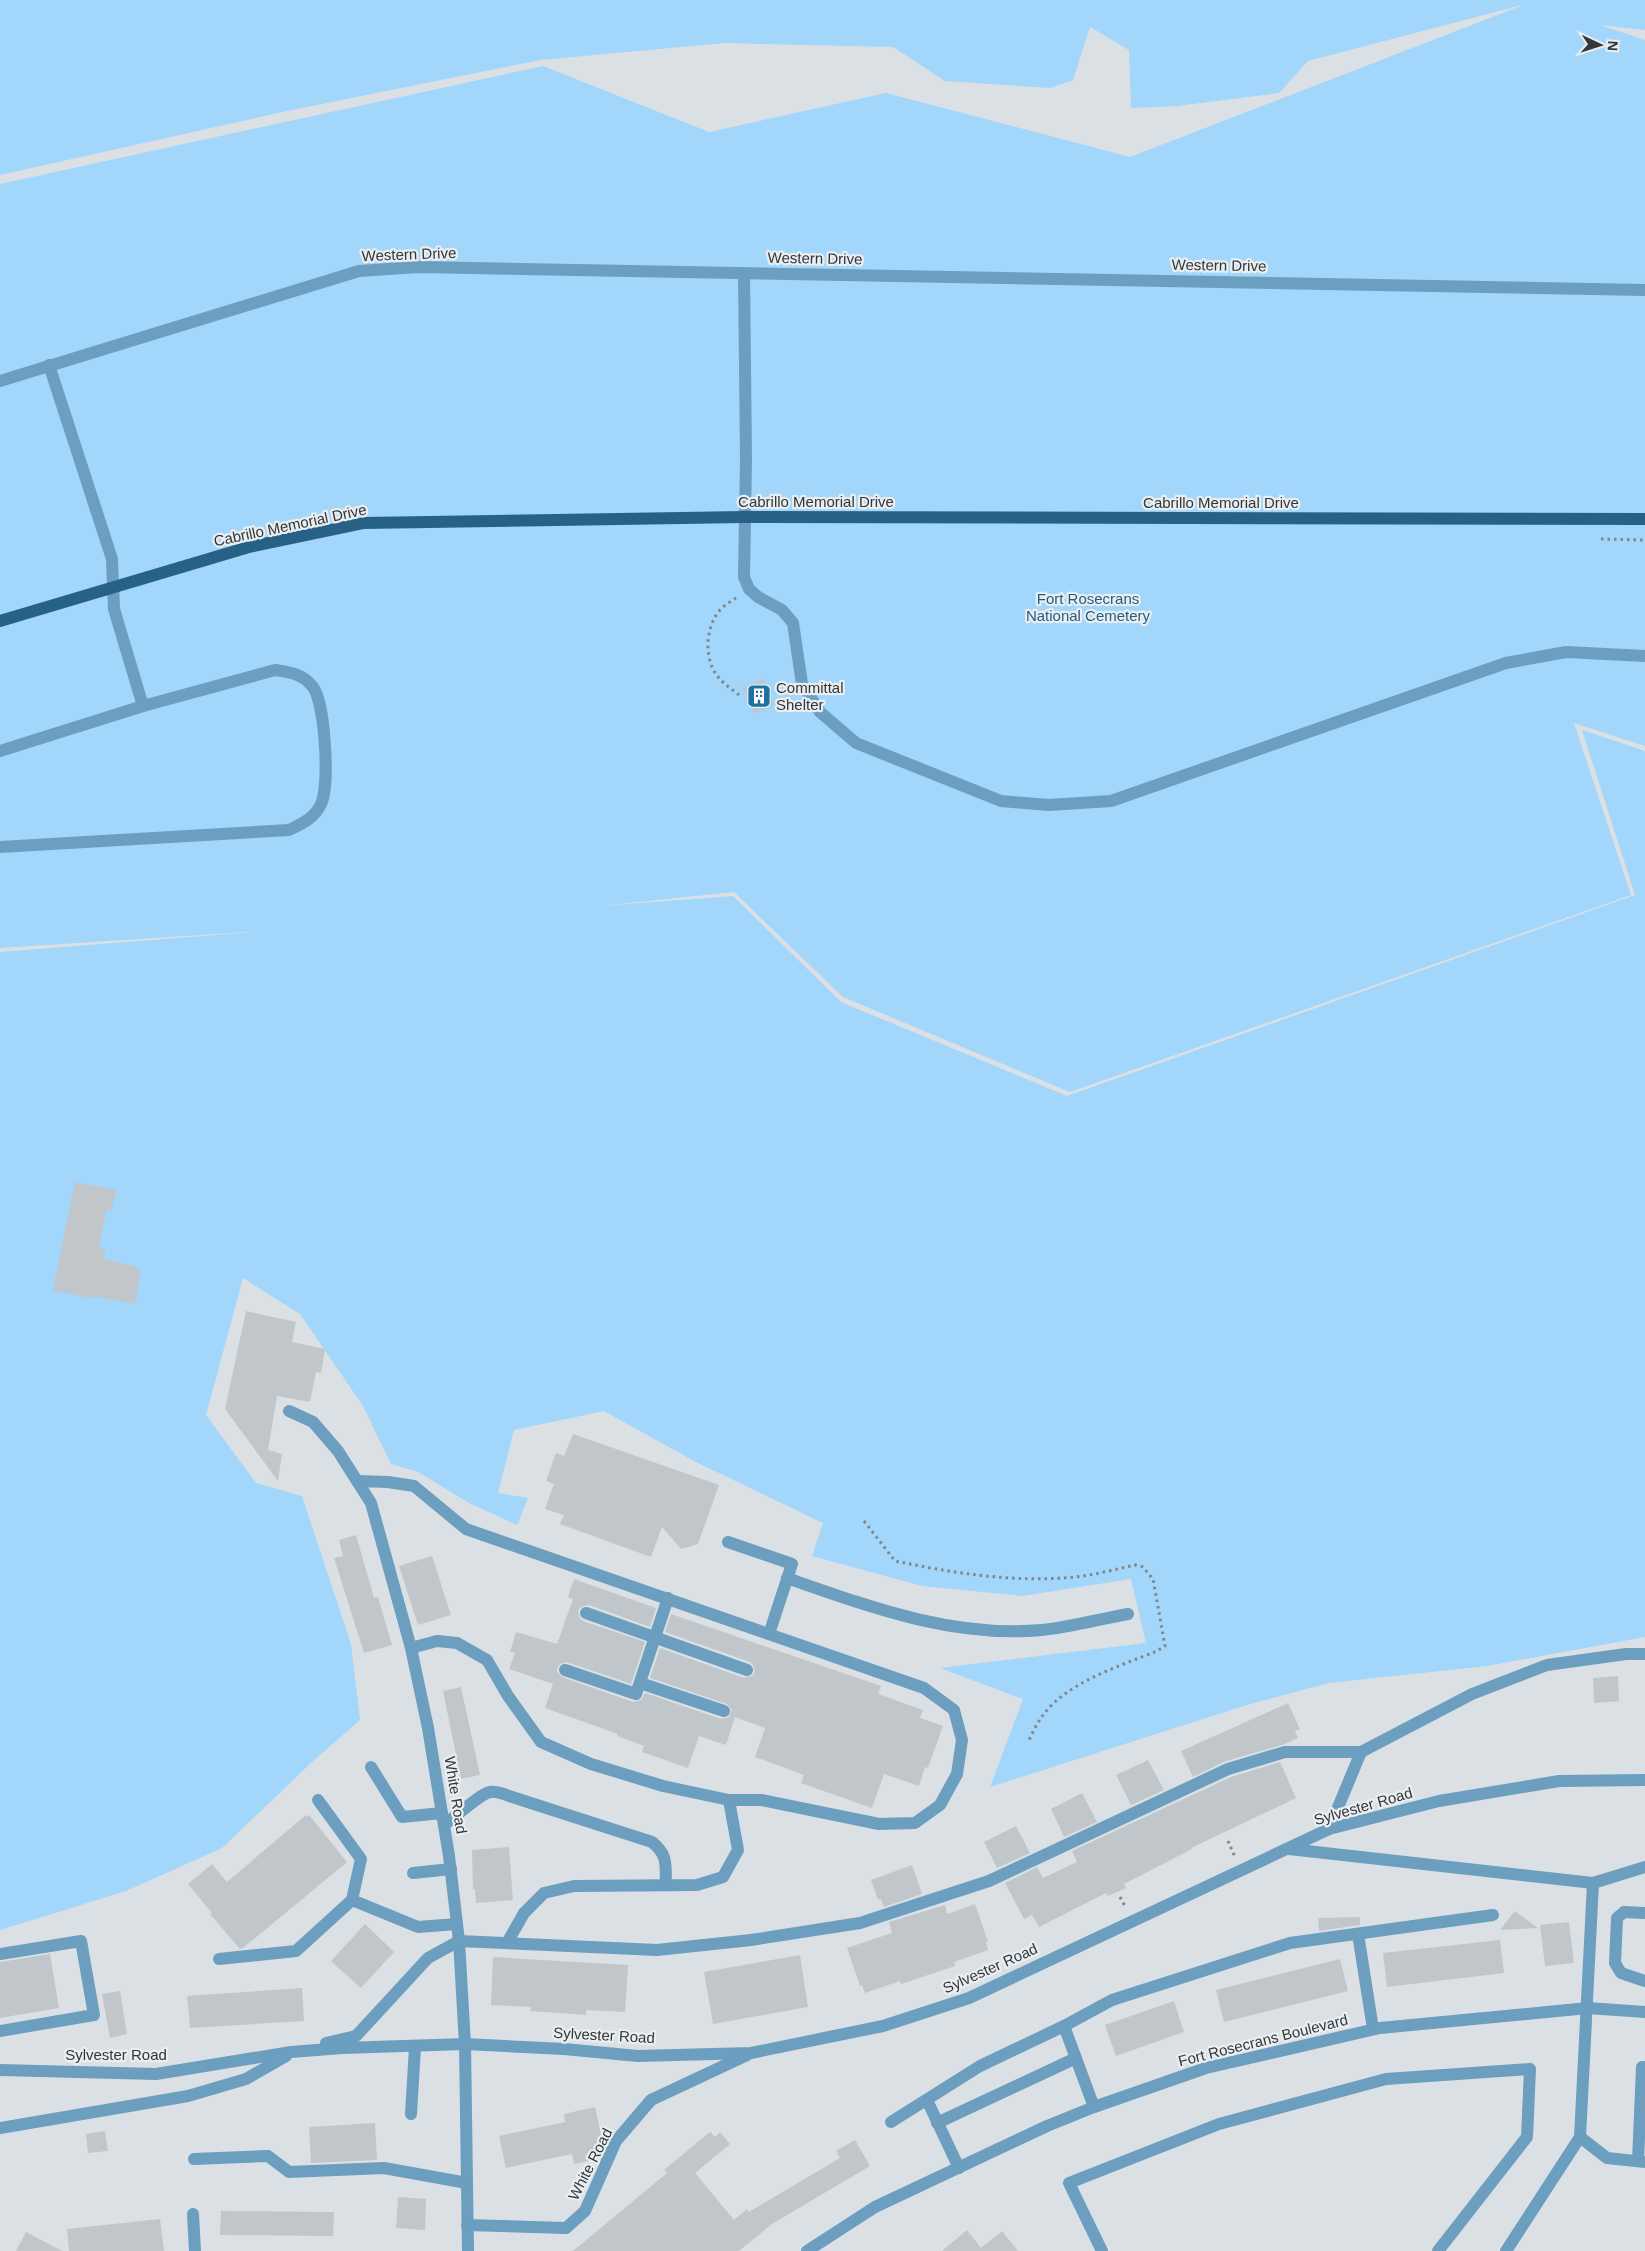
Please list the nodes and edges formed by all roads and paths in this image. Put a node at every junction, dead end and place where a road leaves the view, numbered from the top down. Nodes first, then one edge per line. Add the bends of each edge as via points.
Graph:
1 (744, 273) junction
2 (1645, 290) edge
3 (49, 365) junction
4 (0, 381) edge
5 (744, 517) junction
6 (1645, 519) edge
7 (1601, 539) dead end
8 (1645, 540) edge
9 (114, 587) junction
10 (749, 589) junction
11 (0, 621) edge
12 (1645, 656) edge
13 (739, 694) dead end
14 (143, 706) junction
15 (0, 751) edge
16 (0, 847) edge
17 (289, 1411) dead end
18 (357, 1481) junction
19 (864, 1522) dead end
20 (728, 1542) dead end
21 (787, 1578) junction
22 (668, 1598) junction
23 (586, 1613) dead end
24 (1128, 1614) dead end
25 (769, 1634) junction
26 (655, 1638) junction
27 (411, 1648) junction
28 (1645, 1654) edge
29 (565, 1670) dead end
30 (747, 1670) dead end
31 (640, 1682) junction
32 (724, 1711) dead end
33 (1028, 1742) dead end
34 (1361, 1752) junction
35 (371, 1767) dead end
36 (1645, 1780) edge
37 (318, 1800) dead end
38 (729, 1800) junction
39 (443, 1819) junction
40 (1329, 1830) junction
41 (1228, 1841) dead end
42 (1288, 1848) junction
43 (1237, 1860) dead end
44 (1645, 1867) edge
45 (451, 1869) junction
46 (413, 1873) dead end
47 (1594, 1883) junction
48 (666, 1885) junction
49 (352, 1900) junction
50 (1645, 1913) edge
51 (1493, 1915) dead end
52 (457, 1924) junction
53 (1358, 1934) junction
54 (460, 1941) junction
55 (507, 1943) junction
56 (0, 1954) edge
57 (219, 1959) dead end
58 (1645, 1981) edge
59 (1588, 2008) junction
60 (1645, 2012) edge
61 (1064, 2026) junction
62 (1373, 2029) junction
63 (0, 2031) edge
64 (465, 2044) junction
65 (415, 2047) junction
66 (291, 2052) junction
67 (752, 2053) junction
68 (1076, 2058) junction
69 (1645, 2067) edge
70 (0, 2070) edge
71 (927, 2100) junction
72 (1094, 2107) junction
73 (411, 2114) dead end
74 (891, 2122) dead end
75 (938, 2123) junction
76 (0, 2128) edge
77 (1580, 2137) junction
78 (194, 2159) dead end
79 (1642, 2162) edge
80 (958, 2168) junction
81 (467, 2183) junction
82 (193, 2214) dead end
83 (468, 2225) junction
84 (195, 2251) edge
85 (468, 2251) edge
86 (807, 2251) edge
87 (1102, 2251) edge
88 (1438, 2251) edge
89 (1506, 2251) edge

1 - 2 street, Western Drive
1 - 3 street, Western Drive via 418,267 359,271
1 - 5 street
3 - 4 street, Western Drive
3 - 9 street via 112,559
5 - 6 main road, Cabrillo Memorial Drive
5 - 9 main road, Cabrillo Memorial Drive via 364,523 249,547
5 - 10 street via 744,578
7 - 8 path
9 - 11 main road, Cabrillo Memorial Drive
9 - 14 street via 114,609
10 - 12 street via 782,610 793,624 802,684 820,712 856,743 1001,801 1049,805 1111,800 1506,663 1566,652
10 - 13 path via 721,609 712,622 708,645 719,678
14 - 15 street
14 - 16 street via 275,670 295,672 313,687 321,710 326,781 321,805 307,821 289,830
17 - 18 street, White Road via 313,1422 338,1451
18 - 22 street via 414,1486 466,1529
18 - 27 street, White Road via 371,1503
19 - 33 path via 895,1561 954,1573 1029,1578 1076,1577 1136,1565 1144,1567 1153,1579 1165,1646 1061,1696 1041,1717
20 - 21 street via 792,1564
21 - 24 street via 880,1610 933,1623 986,1630 1042,1630
21 - 25 street
22 - 25 street
22 - 26 street
23 - 26 street
25 - 38 street via 924,1688 954,1710 962,1740 957,1774 940,1805 914,1823 879,1824 761,1800
26 - 30 street
26 - 31 street
27 - 38 street via 437,1641 456,1643 487,1660 541,1742 591,1764 663,1786
27 - 39 street, White Road
28 - 34 street via 1547,1664 1472,1694
29 - 31 street via 636,1694
31 - 32 street
34 - 40 street
34 - 55 street via 1285,1752 1228,1769 989,1881 860,1923 657,1950
35 - 39 street via 402,1817
36 - 40 street, Sylvester Road via 1559,1781 1439,1801
37 - 49 street via 361,1859
38 - 48 street via 738,1850 723,1877 696,1885
39 - 45 street, White Road
39 - 48 street via 467,1809 480,1796 492,1791 510,1796 652,1842 665,1859
40 - 42 street, Sylvester Road
41 - 43 path
42 - 47 street
42 - 67 street, Sylvester Road via 969,1998 883,2026
44 - 47 street
45 - 46 street
45 - 52 street, White Road
47 - 59 street
48 - 55 street via 574,1886 544,1893 524,1913
49 - 52 street via 418,1927
49 - 57 street via 296,1951
50 - 58 street via 1624,1912 1617,1918 1615,1963 1622,1973
51 - 53 street
52 - 54 street, White Road
53 - 61 street via 1290,1943 1112,2000
53 - 62 street
54 - 55 street
54 - 64 street, White Road
54 - 66 street, Sylvester Road via 428,1958 356,2036
56 - 63 street via 81,1941 94,2015
59 - 60 street, Fort Rosecrans Boulevard
59 - 62 street, Fort Rosecrans Boulevard
59 - 77 street
61 - 68 street
61 - 71 street via 980,2066
62 - 72 street, Fort Rosecrans Boulevard via 1206,2068
64 - 65 street, Sylvester Road
64 - 67 street, Sylvester Road via 638,2056
64 - 81 street, White Road
65 - 66 street, Sylvester Road
65 - 73 street
66 - 70 street, Sylvester Road via 156,2074
66 - 76 street via 246,2079 188,2096
67 - 83 street, White Road via 651,2100 616,2141 585,2211 566,2228
68 - 72 street
68 - 75 street
69 - 79 street via 1642,2067
71 - 74 street
71 - 75 street
72 - 80 street, Fort Rosecrans Boulevard
75 - 80 street
77 - 79 street via 1607,2158
77 - 89 street
78 - 81 street via 268,2156 289,2172 384,2168
80 - 86 street, Fort Rosecrans Boulevard via 875,2207
81 - 83 street, White Road
82 - 84 street
83 - 85 street, White Road
87 - 88 street via 1069,2183 1219,2124 1386,2079 1530,2069 1527,2137

